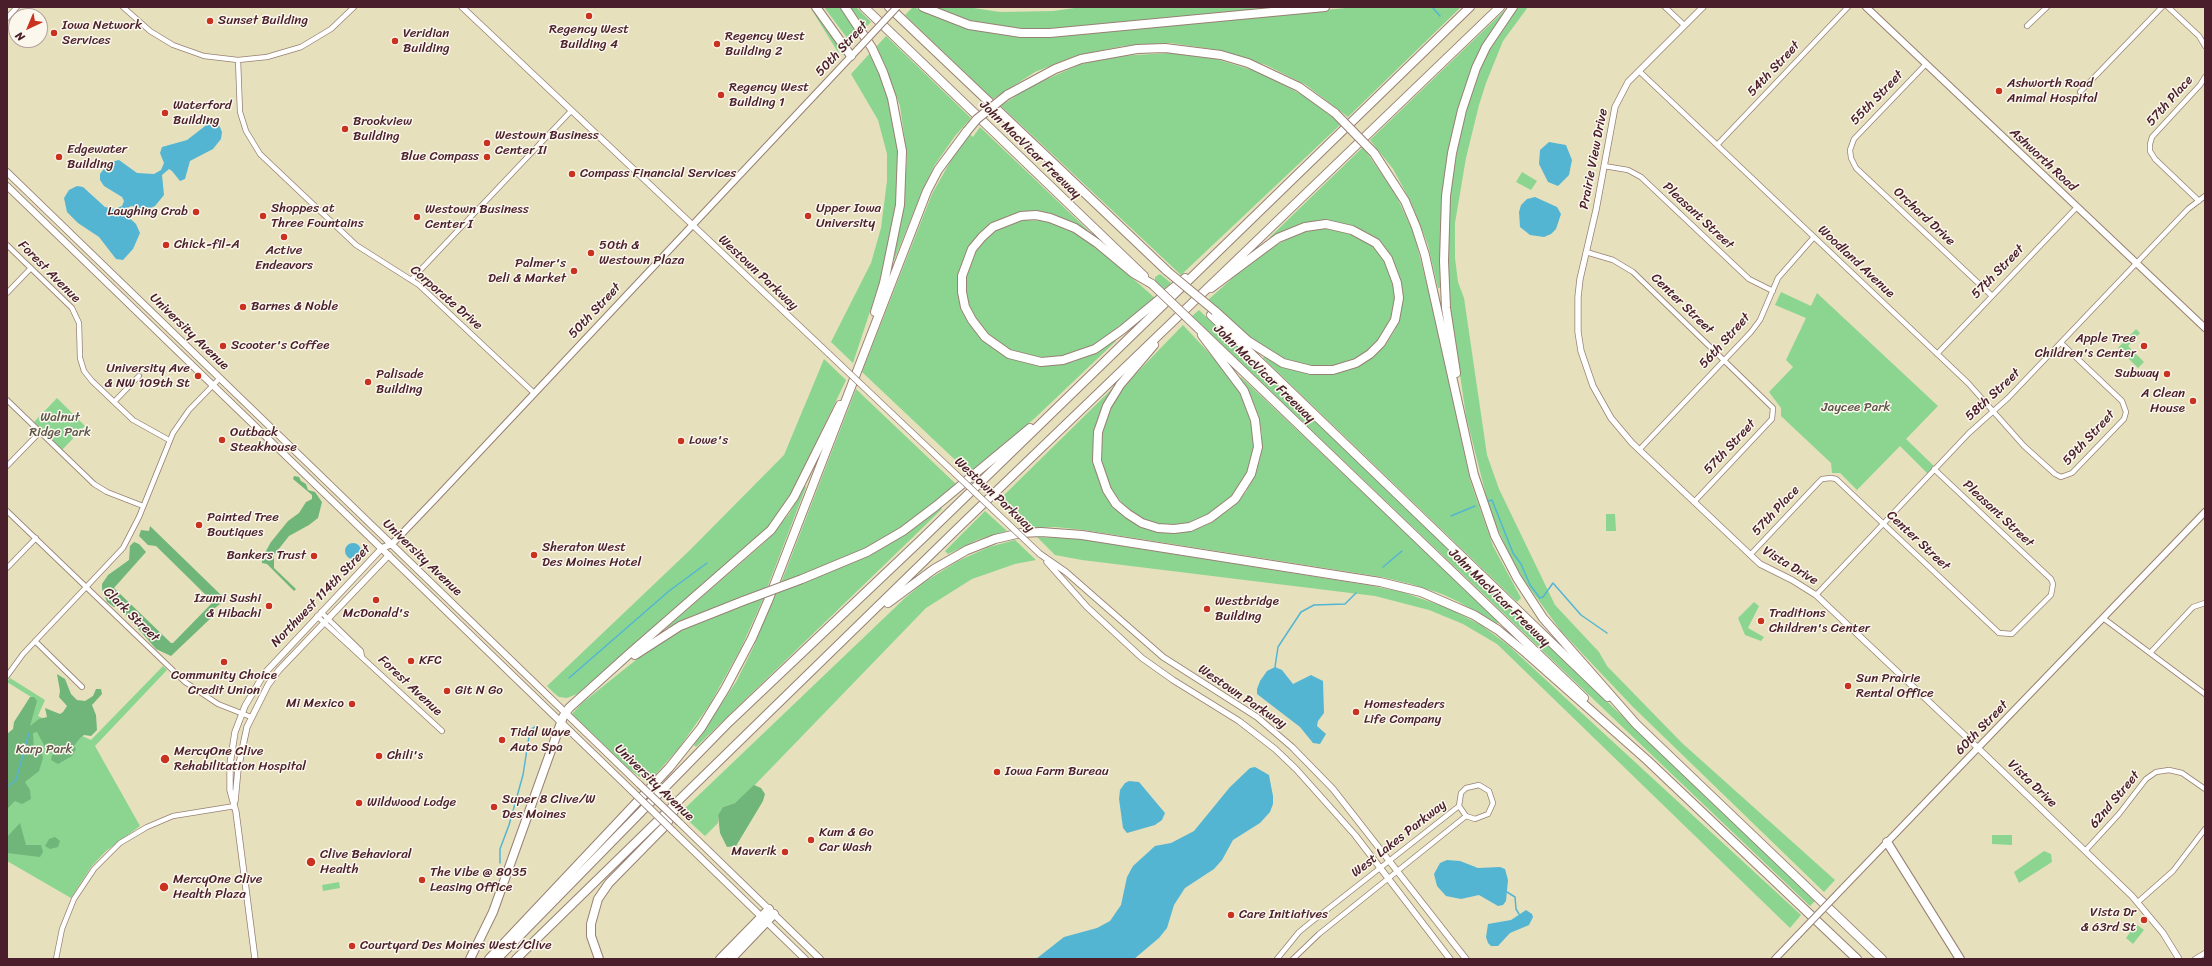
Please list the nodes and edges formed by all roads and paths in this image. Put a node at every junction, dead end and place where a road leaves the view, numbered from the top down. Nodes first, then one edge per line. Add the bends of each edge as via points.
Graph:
1 (17, 7) edge
2 (123, 7) edge
3 (354, 7) edge
4 (462, 7) edge
5 (816, 7) edge
6 (845, 7) edge
7 (864, 7) edge
8 (889, 7) edge
9 (897, 7) edge
10 (923, 7) edge
11 (1325, 7) edge
12 (1470, 7) edge
13 (1500, 7) edge
14 (1513, 7) edge
15 (1665, 7) edge
16 (1703, 7) edge
17 (1848, 7) edge
18 (1867, 7) edge
19 (2047, 7) edge
20 (2162, 7) edge
21 (2168, 7) edge
22 (7, 18) edge
23 (1684, 26) junction
24 (2027, 26) dead end
25 (2205, 46) edge
26 (851, 56) junction
27 (238, 60) junction
28 (1926, 64) junction
29 (1639, 71) junction
30 (2205, 77) edge
31 (2080, 92) dead end
32 (571, 111) junction
33 (1717, 145) junction
34 (1850, 150) joint
35 (1604, 166) junction
36 (7, 172) edge
37 (7, 186) edge
38 (2205, 196) edge
39 (2199, 201) junction
40 (2077, 207) junction
41 (691, 224) junction
42 (1814, 237) junction
43 (1227, 243) junction
44 (7, 245) edge
45 (1586, 252) junction
46 (2136, 264) junction
47 (31, 268) junction
48 (411, 280) junction
49 (1152, 284) junction
50 (1773, 291) junction
51 (1202, 293) junction
52 (7, 294) edge
53 (1991, 295) junction
54 (1182, 311) junction
55 (1213, 313) junction
56 (1198, 328) junction
57 (2205, 328) edge
58 (868, 343) junction
59 (2061, 343) junction
60 (1937, 354) junction
61 (1724, 360) junction
62 (860, 365) junction
63 (139, 376) dead end
64 (220, 378) junction
65 (213, 386) junction
66 (534, 393) junction
67 (7, 400) edge
68 (1065, 400) junction
69 (114, 402) junction
70 (1770, 404) joint
71 (1459, 410) junction
72 (1992, 411) junction
73 (40, 432) junction
74 (170, 440) junction
75 (1640, 450) junction
76 (7, 466) edge
77 (1934, 469) junction
78 (2053, 473) joint
79 (1818, 483) joint
80 (1694, 502) junction
81 (143, 506) junction
82 (7, 511) edge
83 (2205, 512) edge
84 (1883, 524) junction
85 (36, 538) junction
86 (392, 544) junction
87 (382, 548) junction
88 (1040, 554) junction
89 (389, 555) junction
90 (1750, 555) junction
91 (7, 568) edge
92 (86, 587) junction
93 (1816, 595) junction
94 (2205, 603) edge
95 (319, 614) junction
96 (2103, 618) junction
97 (326, 621) junction
98 (1999, 633) joint
99 (850, 634) junction
100 (35, 641) junction
101 (2150, 653) junction
102 (7, 676) edge
103 (596, 685) junction
104 (82, 687) dead end
105 (2205, 694) edge
106 (566, 713) junction
107 (242, 714) junction
108 (251, 717) junction
109 (560, 721) junction
110 (1636, 724) junction
111 (442, 732) dead end
112 (1978, 748) junction
113 (1647, 760) junction
114 (2205, 789) edge
115 (680, 800) junction
116 (235, 806) junction
117 (1459, 806) junction
118 (1466, 816) junction
119 (2205, 829) edge
120 (1887, 842) junction
121 (2086, 850) junction
122 (1389, 860) junction
123 (1379, 868) junction
124 (1398, 871) junction
125 (1387, 879) junction
126 (2138, 902) junction
127 (772, 912) junction
128 (764, 919) junction
129 (2205, 953) edge
130 (56, 959) edge
131 (254, 959) edge
132 (470, 959) edge
133 (489, 959) edge
134 (497, 959) edge
135 (516, 959) edge
136 (599, 959) edge
137 (720, 959) edge
138 (731, 959) edge
139 (806, 959) edge
140 (820, 959) edge
141 (1277, 959) edge
142 (1293, 959) edge
143 (1450, 959) edge
144 (1466, 959) edge
145 (1775, 959) edge
146 (1857, 959) edge
147 (1882, 959) edge
148 (1960, 959) edge
149 (2179, 959) edge
150 (2195, 959) edge

1 - 22 street
2 - 27 street via 150,31 173,45 204,56
3 - 27 street via 331,29 301,47 267,57
4 - 32 street, Westown Parkway
5 - 26 highway
6 - 58 highway via 872,48 884,72 894,104 902,151 899,212
7 - 49 highway, John MacVicar Freeway
8 - 55 highway, John MacVicar Freeway, bridge
9 - 26 main road, 50th Street, bridge
10 - 11 highway via 969,25 1021,33 1050,33
12 - 43 highway
13 - 51 highway
14 - 71 highway via 1486,46 1476,68 1462,110 1448,177 1444,262 1446,308
15 - 23 street
16 - 23 street, Prairie View Drive
17 - 33 street, 54th Street
18 - 28 main road, Ashworth Road
19 - 24 street
20 - 31 street
21 - 25 street via 2199,36
23 - 29 street, Prairie View Drive
26 - 41 main road, 50th Street
27 - 48 street, Corporate Drive via 239,110 256,149 356,245
28 - 34 street, 55th Street via 1854,138
28 - 40 main road, Ashworth Road
29 - 33 street, Woodland Avenue
29 - 35 street, Prairie View Drive via 1623,89 1615,107
30 - 39 street, 57th Place via 2151,140 2150,151 2155,159
32 - 41 street, Westown Parkway
32 - 48 street
33 - 42 street, Woodland Avenue
34 - 53 street, Orchard Drive via 1856,168
35 - 45 street, Prairie View Drive
35 - 50 street, Pleasant Street via 1628,170 1641,177 1749,279
36 - 64 main road, University Avenue
37 - 65 main road, University Avenue
38 - 39 street, 58th Street
39 - 46 street, 58th Street via 2188,209
40 - 46 main road, Ashworth Road
40 - 53 street, 57th Street
41 - 66 main road, 50th Street
41 - 88 street, Westown Parkway, bridge
42 - 50 street, 56th Street via 1778,278
42 - 60 street, Woodland Avenue
43 - 49 highway via 1106,342 1085,354 1053,362 1018,357 1000,349 985,337 972,320 962,292 962,276 972,249 982,237 1006,220 1036,215 1075,228 1132,273
43 - 68 highway
44 - 47 street, Forest Avenue
45 - 61 street, Center Street via 1625,265
45 - 75 street, Vista Drive via 1580,279 1578,313 1580,344 1586,369 1595,392 1611,418
46 - 57 main road, Ashworth Road
46 - 59 street, 58th Street
47 - 52 street
47 - 69 street, Forest Avenue via 72,308 78,323 80,358 84,370
48 - 66 street, Corporate Drive
49 - 56 highway, John MacVicar Freeway, bridge
50 - 61 street, 56th Street via 1760,320
51 - 54 highway
51 - 55 highway via 1219,284 1278,238 1305,227 1319,225 1341,226 1376,243 1388,259 1397,283 1399,298 1395,320 1382,343 1356,363 1333,370 1311,370 1282,363 1248,341
53 - 60 street, 57th Street
54 - 56 highway via 1113,395 1102,418 1097,437 1097,462 1107,490 1116,504 1142,523 1158,528 1190,526 1219,513 1235,499 1247,482 1257,456 1256,420 1244,391 1207,344
54 - 99 highway
55 - 110 highway, John MacVicar Freeway
56 - 113 highway, John MacVicar Freeway via 1527,641
58 - 62 highway
58 - 71 highway, bridge via 927,191 948,154 967,131 1007,95 1055,69 1081,59 1109,53 1165,48 1207,52 1248,63 1299,87 1335,113 1374,153 1405,201 1416,227 1425,255
59 - 72 street, 58th Street
59 - 78 street, 59th Street via 2122,401 2126,412 2122,420 2072,473 2061,477
60 - 72 street, Woodland Avenue via 1968,383
61 - 70 street, Center Street
61 - 75 street, 56th Street
62 - 103 highway via 794,497 771,530
62 - 133 highway via 752,638 714,709 669,768
63 - 69 street
64 - 65 street
64 - 86 main road, University Avenue
65 - 74 street via 189,410
65 - 87 main road, University Avenue
66 - 86 main road, 50th Street
67 - 73 street
68 - 103 highway, bridge via 936,506 867,552 680,626 658,638
68 - 134 highway via 729,722
69 - 74 street, Forest Avenue via 143,427
70 - 80 street, 57th Street via 1772,419
71 - 110 highway via 1474,475 1489,522 1517,578 1543,618
72 - 77 street, 58th Street
72 - 78 street, Woodland Avenue
73 - 76 street
73 - 81 street via 98,487
74 - 81 street
75 - 80 street, Vista Drive
77 - 84 street, 58th Street
77 - 98 street, Pleasant Street via 2047,575 2052,584 2051,595 2015,632 2007,635
79 - 84 street, Center Street via 1826,478 1836,479
79 - 90 street, 57th Place
80 - 90 street, Vista Drive
81 - 92 street via 123,548
82 - 85 street, Clark Street
83 - 96 main road, 60th Street
84 - 93 street, 58th Street
84 - 98 street, Center Street
85 - 91 street
85 - 92 street, Clark Street
86 - 87 main road, Northwest 114th Street
86 - 89 main road, Northwest 114th Street
86 - 106 main road, University Avenue
87 - 89 main road, University Avenue
87 - 95 street, Northwest 114th Street
88 - 122 street, Westown Parkway via 1066,572 1163,657 1257,717 1284,740 1321,776
88 - 123 street, Westown Parkway via 1087,607 1142,658 1239,721 1286,759 1355,835
89 - 97 street, Northwest 114th Street
89 - 109 main road, University Avenue
90 - 93 street, Vista Drive via 1765,567
92 - 100 street
92 - 107 street, Clark Street via 185,682 218,704
93 - 112 street, Vista Drive
94 - 101 street via 2193,607
95 - 97 street, Forest Avenue
95 - 107 street, Northwest 114th Street via 264,674
96 - 101 street
96 - 112 main road, 60th Street
97 - 108 street, Northwest 114th Street via 280,670 259,699
97 - 111 street, Forest Avenue via 357,655
99 - 113 highway via 907,588 967,550 995,539 1021,533 1082,534 1380,582 1448,602 1498,630
99 - 115 highway
100 - 102 street
100 - 104 street
101 - 105 street
103 - 106 highway
106 - 109 highway
106 - 127 main road, University Avenue, bridge
107 - 108 street, Clark Street
107 - 116 street, Northwest 114th Street via 235,732 230,764 230,790
108 - 116 street, Northwest 114th Street via 241,750
109 - 128 main road, University Avenue, bridge
109 - 132 highway via 494,912
110 - 147 highway
112 - 120 main road, 60th Street
112 - 121 street, Vista Drive
113 - 146 highway
114 - 121 street, 62nd Street via 2187,776 2169,770 2151,775
115 - 135 highway
115 - 136 highway via 666,825 609,883 598,899 591,924 591,936
116 - 130 street via 173,816 147,827 120,844 94,869 74,899 62,929
116 - 131 street, Northwest 114th Street
117 - 118 street
117 - 118 street, West Lakes Parkway via 1461,794 1470,786 1482,786 1491,794 1493,803 1488,814 1475,819
117 - 122 street, West Lakes Parkway
118 - 124 street, West Lakes Parkway
119 - 126 street via 2173,871
120 - 145 main road, 60th Street, bridge
120 - 148 highway
121 - 126 street, Vista Drive
122 - 123 street, West Lakes Parkway
122 - 124 street, Westown Parkway
123 - 125 street, Westown Parkway
123 - 141 street, West Lakes Parkway via 1299,932
124 - 125 street, West Lakes Parkway
124 - 144 street, Westown Parkway
125 - 142 street, West Lakes Parkway via 1319,934
125 - 143 street, Westown Parkway
126 - 149 street, Vista Drive via 2163,933
127 - 128 highway
127 - 140 main road, University Avenue
128 - 137 highway
128 - 138 highway
128 - 139 main road, University Avenue
129 - 150 street

